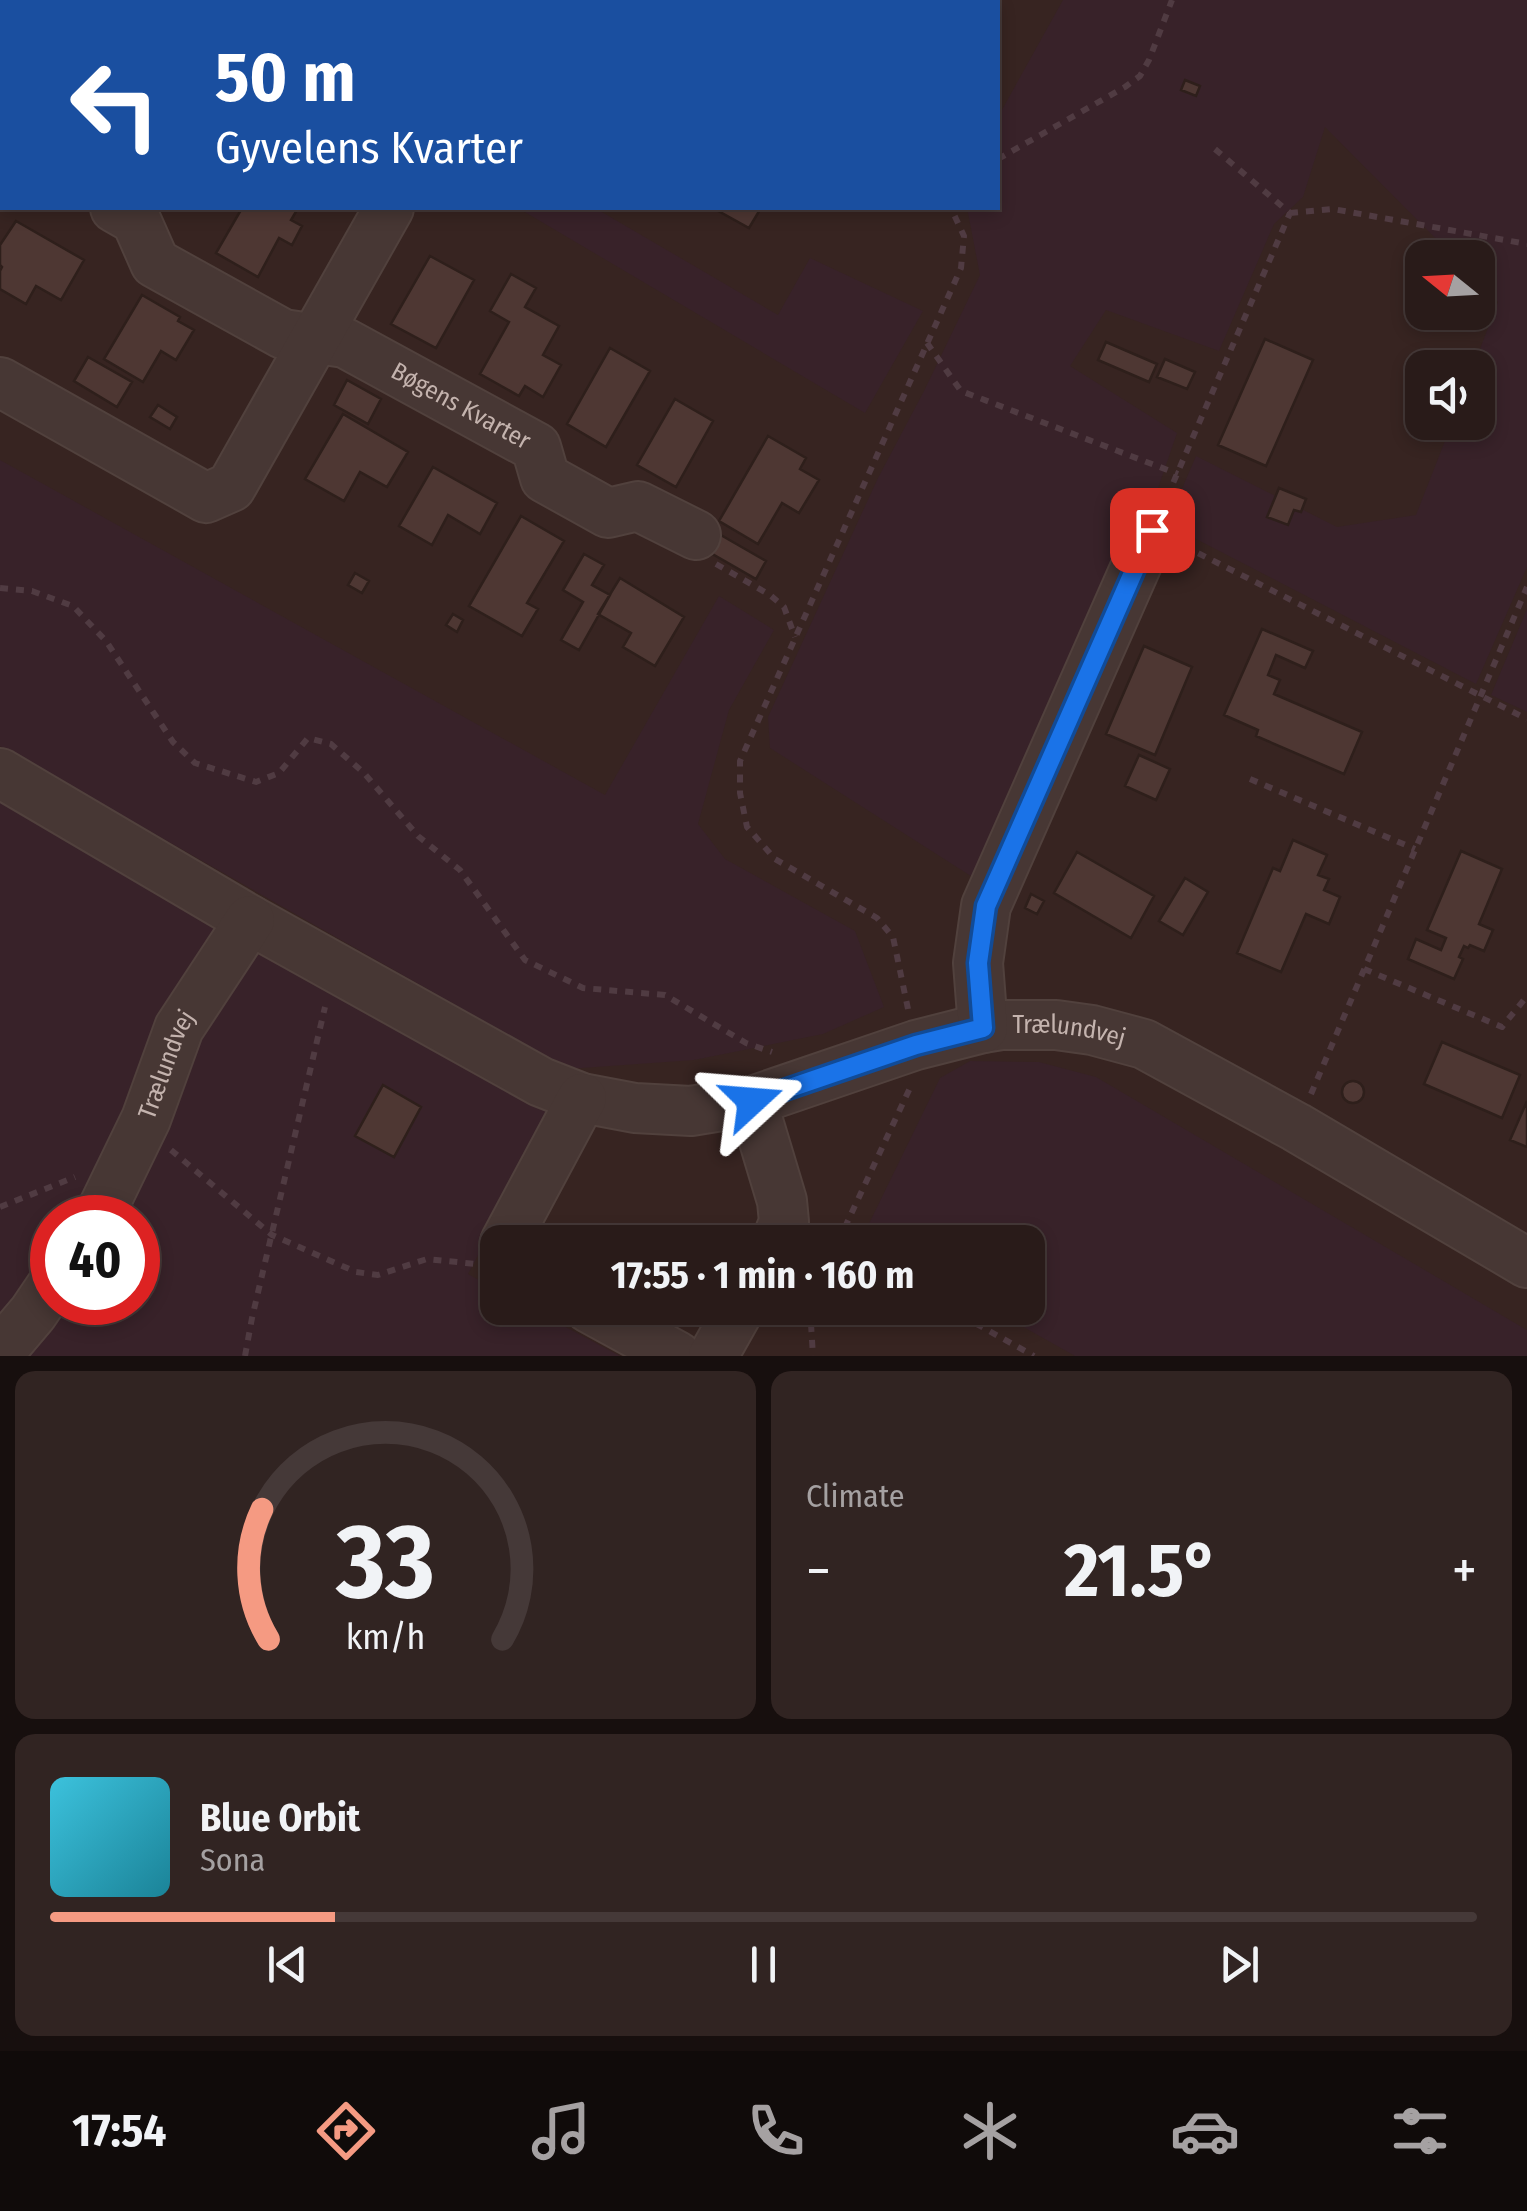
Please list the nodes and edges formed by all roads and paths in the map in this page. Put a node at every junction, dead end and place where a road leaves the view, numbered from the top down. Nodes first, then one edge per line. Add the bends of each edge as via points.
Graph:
1 (1172, 0) edge
2 (1210, 144) dead end
3 (1000, 158) edge
4 (118, 210) edge
5 (388, 210) edge
6 (953, 210) edge
7 (1290, 213) junction
8 (1527, 244) edge
9 (313, 339) junction
10 (927, 343) junction
11 (0, 382) edge
12 (1178, 474) junction
13 (1152, 530) junction
14 (696, 535) joint
15 (0, 588) edge
16 (1527, 588) edge
17 (795, 638) junction
18 (1480, 696) junction
19 (1527, 719) edge
20 (0, 772) edge
21 (1250, 778) dead end
22 (1415, 849) junction
23 (250, 920) junction
24 (335, 966) junction
25 (1364, 970) junction
26 (1527, 996) edge
27 (983, 1028) junction
28 (916, 1045) junction
29 (821, 1077) junction
30 (582, 1098) junction
31 (752, 1101) junction
32 (1296, 1127) junction
33 (140, 1130) junction
34 (109, 1195) edge
35 (510, 1225) edge
36 (783, 1225) edge
37 (846, 1225) edge
38 (272, 1235) junction
39 (480, 1260) edge
40 (1527, 1263) edge
41 (30, 1317) edge
42 (620, 1325) edge
43 (730, 1325) edge
44 (811, 1325) edge
45 (978, 1325) edge
46 (0, 1352) edge
47 (245, 1356) edge
48 (677, 1356) edge
49 (712, 1356) edge
50 (813, 1356) edge
51 (1034, 1356) edge

1 - 3 path via 1140,76
2 - 7 path
4 - 9 street, Bøgens Kvarter via 136,220 154,263 284,334
5 - 9 street
6 - 10 path via 964,236 960,268
7 - 8 path via 1334,210
7 - 12 path
9 - 11 street via 231,487 206,498
9 - 14 street, Bøgens Kvarter via 344,343 536,448 545,478 608,513 638,506
10 - 12 path via 962,391
10 - 17 path
12 - 13 path
13 - 18 path
13 - 27 street via 986,906 978,963
14 - 17 path via 702,555 784,607
15 - 29 path via 72,606 106,641 173,742 196,763 256,782 279,774 308,738 330,744 460,870 525,960 583,988 665,995
16 - 18 path
17 - 28 path via 740,762 746,827 775,859 876,918 893,937
18 - 19 path
18 - 22 path
20 - 23 street, Trælundvej
21 - 22 path
22 - 25 path
23 - 24 street, Trælundvej
23 - 33 street, Trælundvej via 179,1028
24 - 30 street, Trælundvej via 541,1082
24 - 38 path
25 - 26 path via 1502,1027
25 - 32 path
27 - 28 street, Trælundvej
27 - 32 street, Trælundvej via 1056,1025 1144,1044
28 - 29 street, Trælundvej
28 - 37 path via 919,1070
29 - 31 street, Trælundvej
30 - 31 street, Trælundvej via 691,1112
30 - 35 street
31 - 36 street via 782,1201
32 - 40 street, Trælundvej
33 - 34 street, Trælundvej
33 - 38 path
38 - 39 path via 378,1275 427,1259 470,1265
38 - 47 path
41 - 46 street
42 - 48 street
43 - 49 street
44 - 50 path
45 - 51 path

